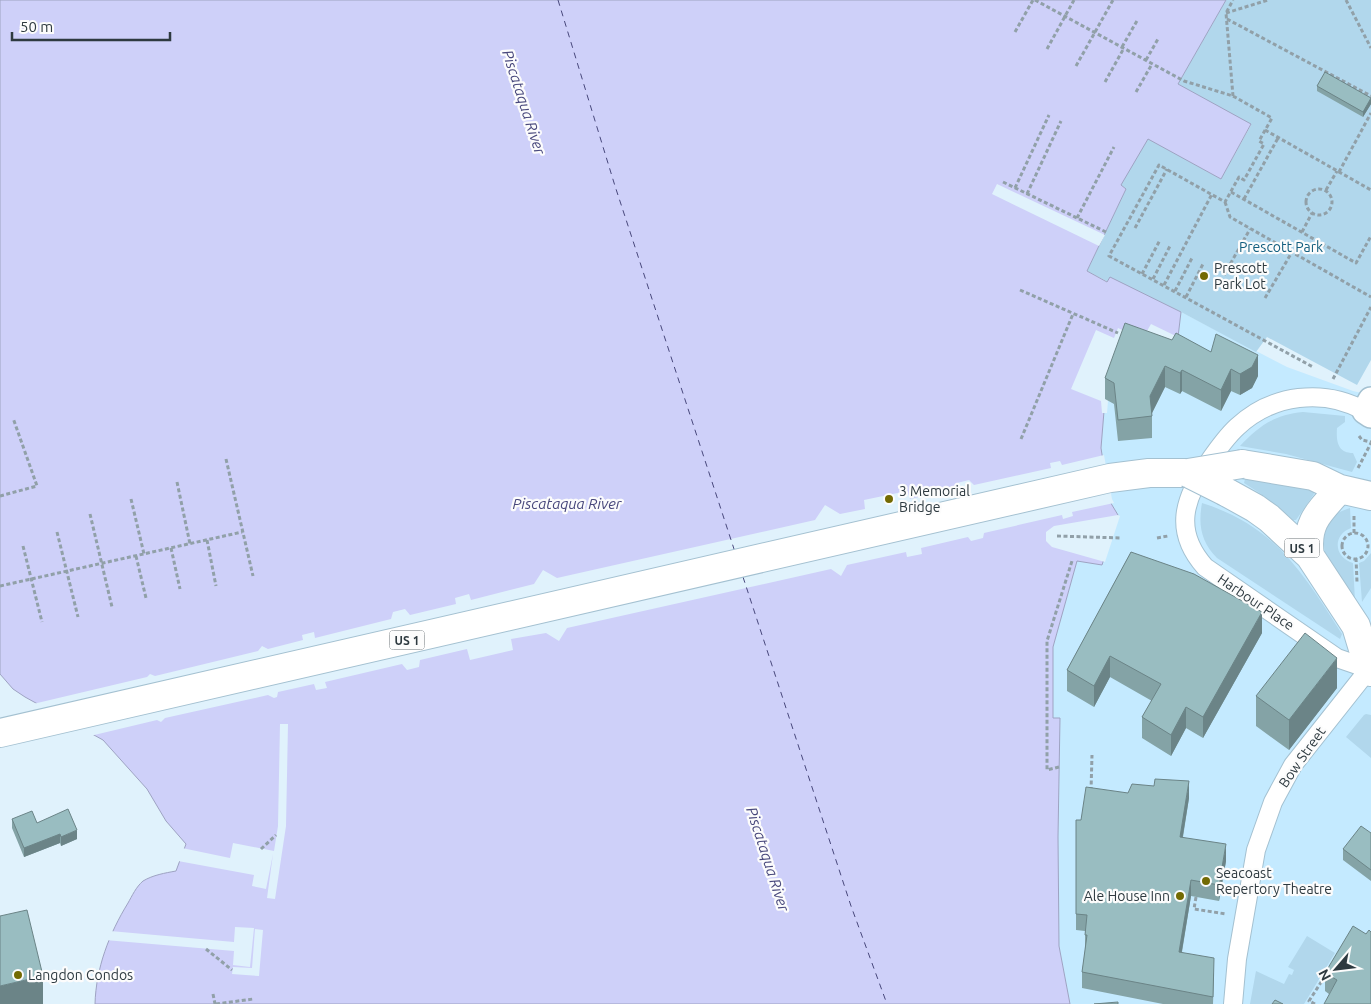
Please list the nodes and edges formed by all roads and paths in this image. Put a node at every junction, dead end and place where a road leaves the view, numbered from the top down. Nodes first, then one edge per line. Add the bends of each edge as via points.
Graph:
1 (1034, 0) edge
2 (1074, 0) edge
3 (1112, 0) edge
4 (1234, 0) edge
5 (1268, 0) edge
6 (1346, 0) edge
7 (1226, 13) junction
8 (1065, 16) junction
9 (1138, 19) dead end
10 (1226, 19) junction
11 (1016, 32) dead end
12 (1095, 32) junction
13 (1158, 39) dead end
14 (1123, 47) junction
15 (1371, 48) edge
16 (1047, 49) dead end
17 (1146, 60) junction
18 (1152, 64) junction
19 (1076, 66) dead end
20 (1105, 82) dead end
21 (1136, 92) dead end
22 (1233, 96) junction
23 (1371, 96) edge
24 (1371, 113) edge
25 (1049, 115) dead end
26 (1061, 121) dead end
27 (1265, 130) junction
28 (1278, 138) junction
29 (1114, 147) dead end
30 (1167, 169) junction
31 (1338, 171) junction
32 (1003, 182) dead end
33 (1015, 188) junction
34 (1326, 190) junction
35 (1371, 190) edge
36 (1231, 192) junction
37 (1027, 194) junction
38 (1212, 194) junction
39 (1244, 199) junction
40 (1225, 202) junction
41 (1312, 213) junction
42 (1078, 218) junction
43 (1135, 228) dead end
44 (1250, 228) junction
45 (1106, 232) dead end
46 (1302, 232) junction
47 (1371, 236) edge
48 (1160, 240) dead end
49 (1170, 246) dead end
50 (1292, 252) junction
51 (1192, 258) dead end
52 (1203, 264) dead end
53 (1142, 274) junction
54 (1224, 276) dead end
55 (1153, 279) junction
56 (1164, 285) junction
57 (1020, 290) dead end
58 (1175, 291) junction
59 (1186, 297) junction
60 (1371, 297) edge
61 (1266, 298) dead end
62 (1371, 307) edge
63 (1073, 314) junction
64 (1118, 333) dead end
65 (1313, 367) dead end
66 (1333, 379) dead end
67 (1369, 409) edge
68 (13, 418) dead end
69 (1021, 439) dead end
70 (1371, 443) edge
71 (226, 459) dead end
72 (1359, 467) dead end
73 (1188, 473) junction
74 (177, 482) dead end
75 (1340, 489) junction
76 (0, 496) edge
77 (1371, 496) edge
78 (131, 499) dead end
79 (90, 514) dead end
80 (1354, 518) dead end
81 (56, 532) dead end
82 (242, 532) junction
83 (1354, 533) junction
84 (1057, 536) dead end
85 (1121, 538) dead end
86 (206, 540) junction
87 (190, 544) junction
88 (23, 546) dead end
89 (171, 548) junction
90 (144, 554) junction
91 (136, 556) junction
92 (1310, 556) junction
93 (1072, 561) dead end
94 (102, 564) junction
95 (66, 572) junction
96 (253, 576) dead end
97 (32, 579) junction
98 (0, 586) edge
99 (216, 586) dead end
100 (180, 589) dead end
101 (146, 598) dead end
102 (112, 607) dead end
103 (78, 617) dead end
104 (42, 622) dead end
105 (1370, 670) edge
106 (0, 734) edge
107 (1092, 755) dead end
108 (1059, 767) dead end
109 (1092, 791) edge
110 (276, 835) dead end
111 (261, 849) dead end
112 (1196, 897) edge
113 (1220, 913) dead end
114 (206, 948) dead end
115 (1331, 966) edge
116 (232, 970) dead end
117 (213, 994) dead end
118 (253, 999) dead end
119 (215, 1004) edge
120 (1233, 1004) edge
121 (1315, 1004) edge

1 - 8 path
1 - 11 path
2 - 8 path
3 - 12 path
4 - 7 path
5 - 7 path
6 - 15 path
7 - 10 path
8 - 12 path
8 - 16 path
9 - 14 path
10 - 22 path
10 - 23 path
12 - 14 path
12 - 19 path
13 - 17 path
14 - 17 path
14 - 20 path
17 - 18 path
18 - 21 path
18 - 22 path via 1184,81
22 - 27 path via 1272,118
24 - 31 path
25 - 33 path
26 - 37 path
27 - 28 path
27 - 36 path via 1259,141 1264,144 1244,180 1239,177
28 - 31 path
28 - 39 path
29 - 42 path
30 - 38 path
30 - 43 path
30 - 53 path via 1159,165 1109,256
31 - 34 path
31 - 35 path
32 - 33 path
33 - 37 path
34 - 41 path via 1331,196 1330,209 1320,215
34 - 41 path via 1317,188 1306,197 1306,206
36 - 39 path
36 - 40 path
37 - 42 path
38 - 40 path
38 - 56 path
39 - 46 path
40 - 44 path via 1230,217
41 - 46 path
42 - 45 path
44 - 50 path
44 - 54 path
46 - 47 path via 1356,263
48 - 53 path
49 - 55 path
50 - 60 path
50 - 61 path
51 - 58 path
52 - 59 path
53 - 55 path
55 - 56 path
56 - 58 path
57 - 63 path
58 - 59 path
59 - 65 path
62 - 66 path
63 - 64 path
63 - 69 path
67 - 105 street, Harbour Place via 1312,397 1294,398 1264,408 1237,427 1220,445 1198,478 1187,502 1185,522 1189,544 1205,567 1337,658
68 - 76 path via 37,486
70 - 72 path
71 - 82 path
73 - 75 main road, US 1, bridge via 1242,464 1313,476
73 - 92 main road, US 1, bridge via 1255,508
73 - 106 main road, US 1 via 1110,478
74 - 87 path
75 - 77 main road, US 1
75 - 92 main road via 1313,521 1309,532
78 - 90 path
79 - 94 path
80 - 83 path
81 - 95 path
82 - 86 path
82 - 96 path
83 - 83 path via 1364,536 1368,545 1365,554 1356,558 1346,555 1342,546 1346,537
84 - 85 path
86 - 87 path
86 - 99 path
87 - 89 path
88 - 97 path
89 - 90 path
89 - 100 path
90 - 91 path
91 - 94 path
91 - 101 path
92 - 105 main road, US 1 via 1356,626
93 - 108 path via 1047,640 1047,770
94 - 95 path
94 - 102 path
95 - 97 path
95 - 103 path
97 - 98 path
97 - 104 path
105 - 120 street, Bow Street via 1294,765 1282,783 1265,822 1256,850 1244,917
107 - 109 path
110 - 111 path
112 - 113 path via 1194,909
114 - 116 path
115 - 121 path via 1309,1001
117 - 119 path
118 - 119 path

